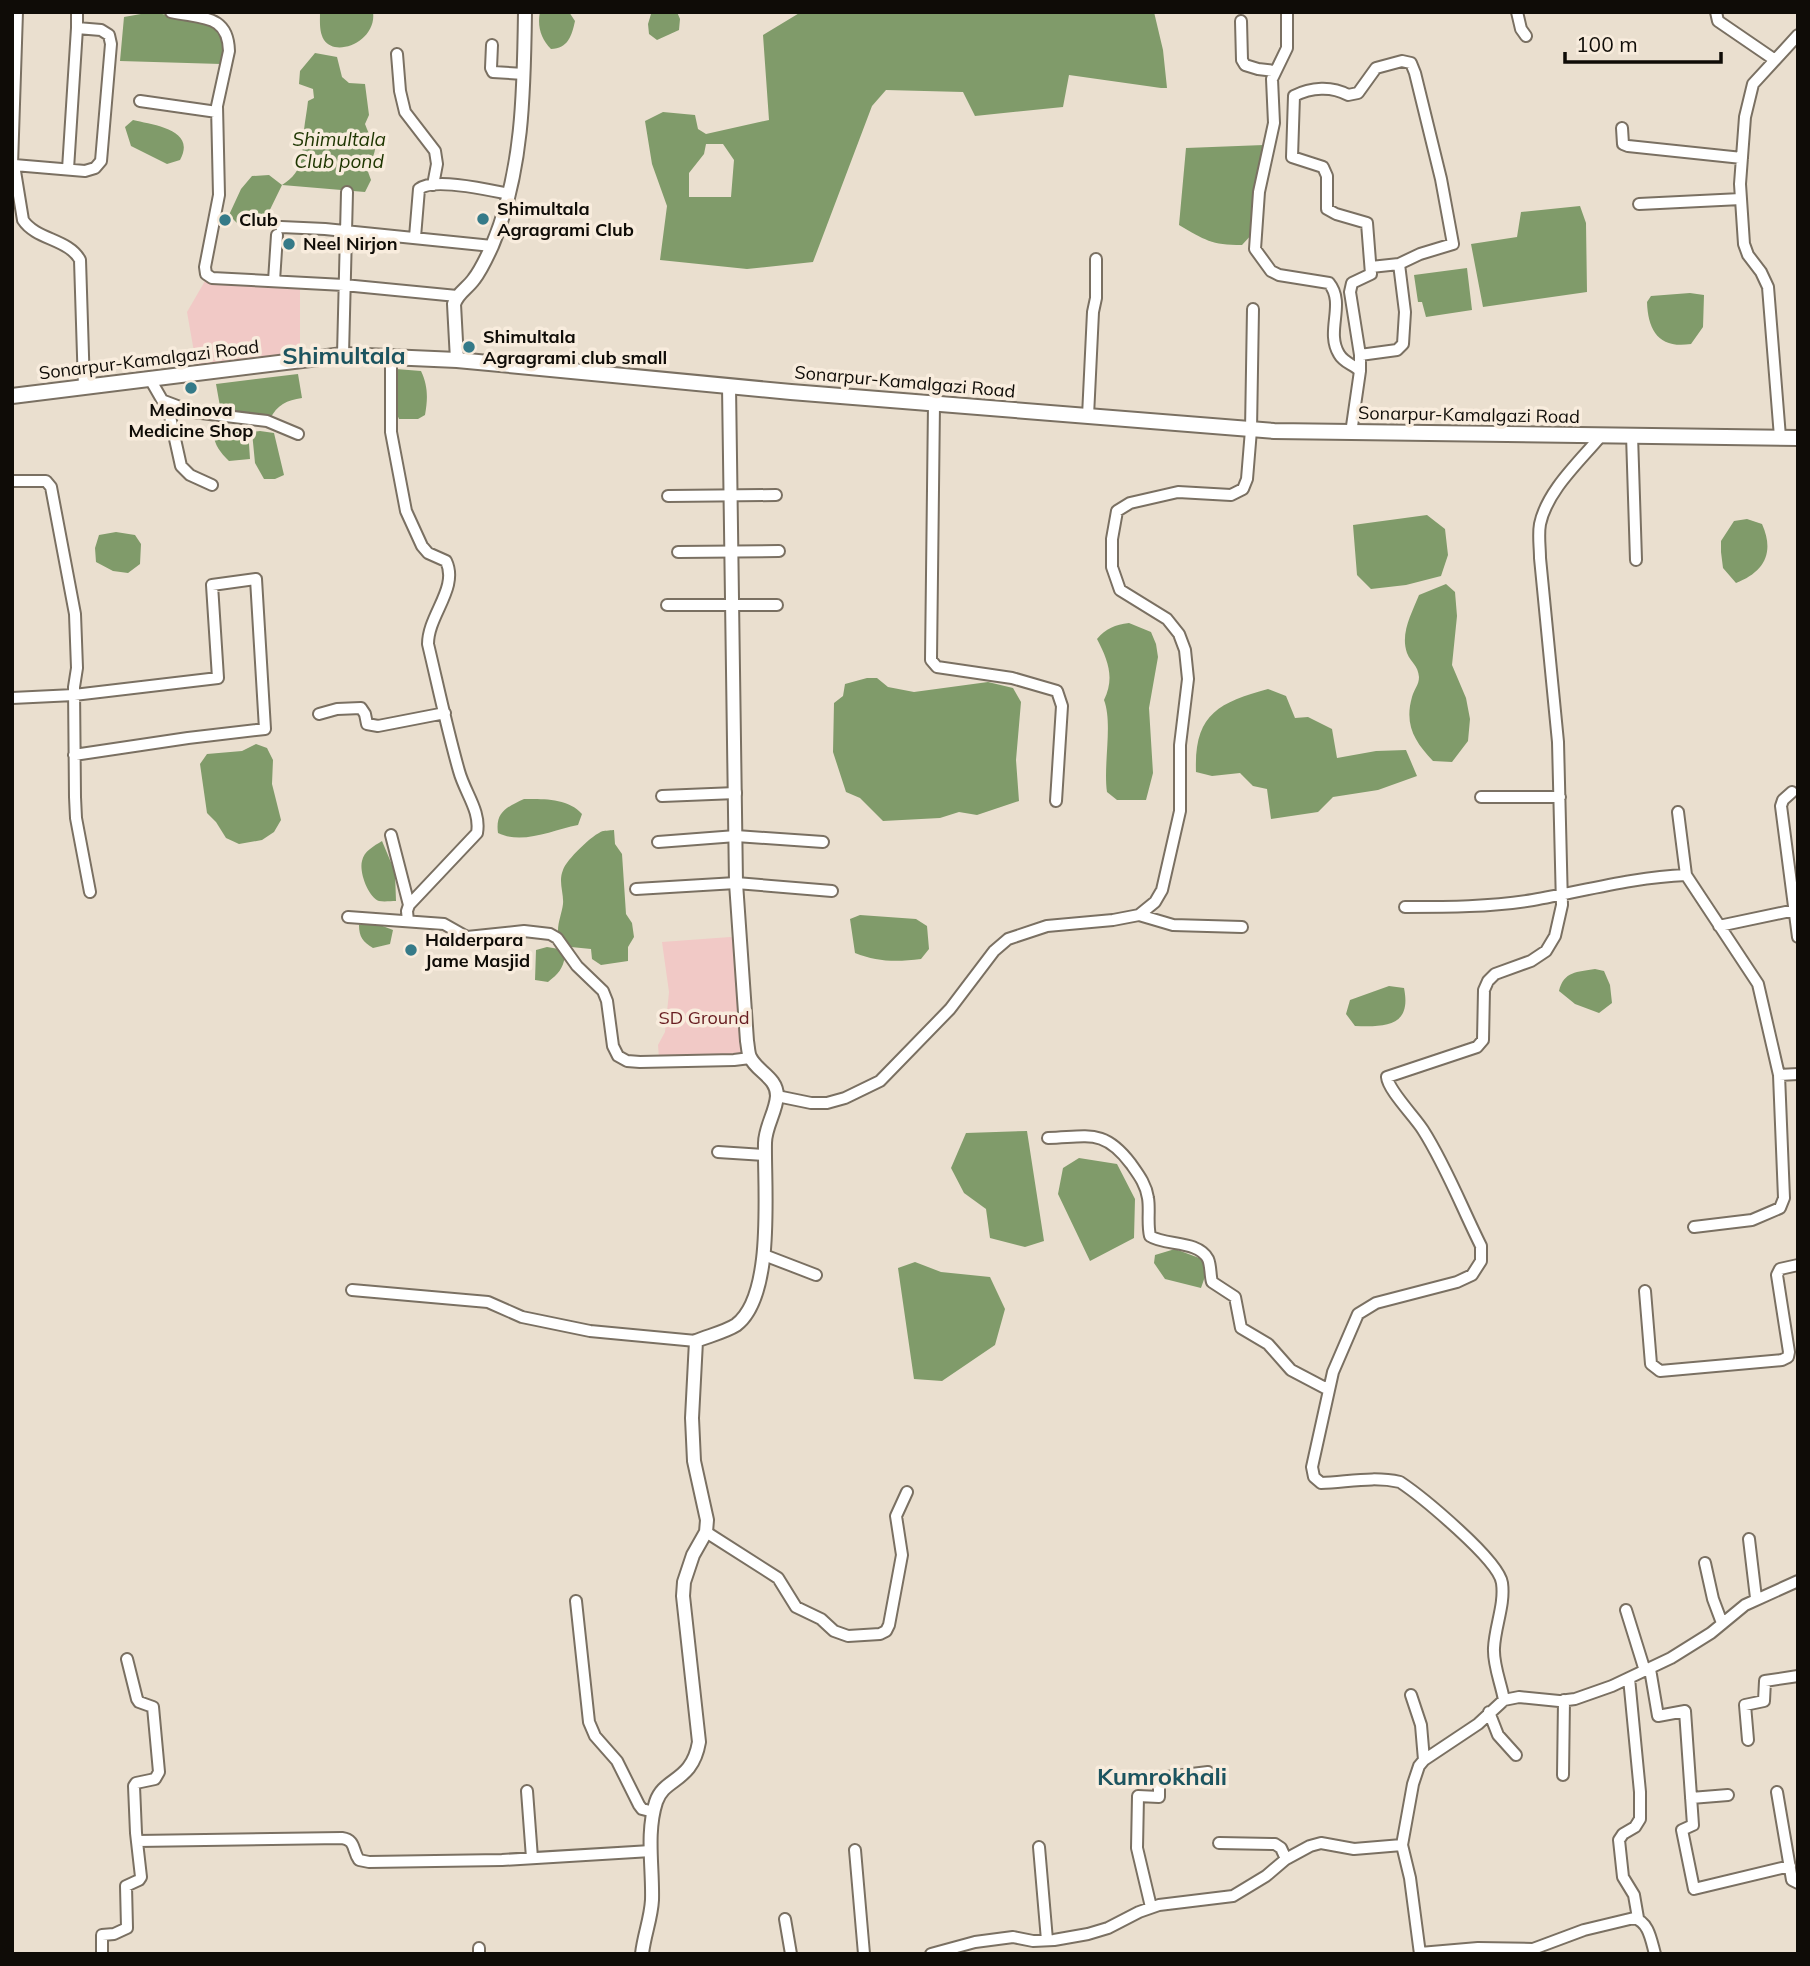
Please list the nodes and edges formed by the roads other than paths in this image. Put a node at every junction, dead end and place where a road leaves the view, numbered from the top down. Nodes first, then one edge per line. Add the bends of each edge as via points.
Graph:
1 (17, 12) edge
2 (77, 12) edge
3 (172, 12) edge
4 (526, 12) edge
5 (1287, 12) edge
6 (1517, 12) edge
7 (1716, 12) edge
8 (1241, 21) dead end
9 (77, 28) junction
10 (1798, 35) edge
11 (1526, 36) dead end
12 (492, 45) dead end
13 (397, 54) dead end
14 (1775, 60) junction
15 (1275, 71) junction
16 (524, 75) junction
17 (140, 101) dead end
18 (217, 112) junction
19 (1622, 128) dead end
20 (1742, 158) junction
21 (13, 165) edge
22 (68, 169) junction
23 (433, 185) junction
24 (348, 192) dead end
25 (509, 194) junction
26 (1741, 199) junction
27 (1640, 204) dead end
28 (345, 231) junction
29 (415, 237) junction
30 (492, 246) junction
31 (1096, 259) dead end
32 (1399, 264) junction
33 (1371, 267) junction
34 (274, 281) junction
35 (344, 285) junction
36 (457, 296) junction
37 (1253, 309) dead end
38 (343, 355) junction
39 (1360, 355) junction
40 (391, 357) junction
41 (457, 360) junction
42 (1360, 371) junction
43 (150, 379) junction
44 (729, 386) junction
45 (84, 387) junction
46 (12, 396) edge
47 (164, 401) junction
48 (934, 404) junction
49 (1088, 416) junction
50 (1251, 430) junction
51 (1351, 433) junction
52 (298, 435) dead end
53 (1632, 435) junction
54 (1600, 437) junction
55 (1780, 437) junction
56 (1798, 438) edge
57 (12, 481) edge
58 (212, 485) dead end
59 (732, 495) junction
60 (776, 495) dead end
61 (668, 496) dead end
62 (779, 551) dead end
63 (678, 552) dead end
64 (732, 552) junction
65 (1636, 560) dead end
66 (667, 605) dead end
67 (732, 605) junction
68 (777, 605) dead end
69 (74, 695) junction
70 (12, 698) edge
71 (445, 713) junction
72 (319, 714) dead end
73 (74, 755) junction
74 (1792, 792) dead end
75 (736, 793) junction
76 (662, 796) dead end
77 (1481, 797) dead end
78 (1560, 797) junction
79 (1056, 801) dead end
80 (1678, 812) dead end
81 (391, 835) dead end
82 (736, 836) junction
83 (658, 842) dead end
84 (823, 842) dead end
85 (1686, 875) junction
86 (736, 884) junction
87 (636, 889) dead end
88 (832, 891) dead end
89 (90, 892) dead end
90 (1562, 893) junction
91 (409, 905) junction
92 (1405, 907) dead end
93 (1795, 910) junction
94 (1139, 915) junction
95 (348, 917) dead end
96 (408, 921) junction
97 (1718, 926) junction
98 (1242, 927) dead end
99 (1798, 937) edge
100 (750, 1058) junction
101 (1798, 1074) edge
102 (1779, 1075) junction
103 (777, 1096) junction
104 (1048, 1138) dead end
105 (718, 1152) dead end
106 (765, 1155) junction
107 (1694, 1227) dead end
108 (764, 1255) junction
109 (1798, 1265) edge
110 (816, 1275) dead end
111 (352, 1290) dead end
112 (1645, 1291) dead end
113 (696, 1341) junction
114 (1328, 1390) junction
115 (907, 1492) dead end
116 (706, 1532) junction
117 (1749, 1539) dead end
118 (1704, 1563) dead end
119 (1798, 1581) edge
120 (1756, 1598) junction
121 (576, 1601) dead end
122 (1626, 1610) dead end
123 (1722, 1623) junction
124 (127, 1659) dead end
125 (1648, 1670) junction
126 (1798, 1676) edge
127 (1629, 1678) junction
128 (1411, 1695) dead end
129 (1504, 1700) junction
130 (1564, 1700) junction
131 (1489, 1712) junction
132 (1748, 1740) dead end
133 (1516, 1755) dead end
134 (1424, 1760) junction
135 (1208, 1772) dead end
136 (1563, 1775) dead end
137 (527, 1791) dead end
138 (1777, 1792) dead end
139 (1728, 1795) dead end
140 (1691, 1798) junction
141 (654, 1812) junction
142 (136, 1841) junction
143 (1219, 1843) dead end
144 (1402, 1845) junction
145 (1039, 1847) dead end
146 (855, 1850) dead end
147 (651, 1851) junction
148 (533, 1858) junction
149 (1286, 1859) junction
150 (1790, 1866) junction
151 (1798, 1883) edge
152 (1151, 1908) junction
153 (1638, 1918) junction
154 (785, 1919) dead end
155 (1047, 1940) junction
156 (102, 1954) edge
157 (642, 1954) edge
158 (791, 1954) edge
159 (864, 1954) edge
160 (931, 1954) edge
161 (1420, 1954) edge
162 (1656, 1954) edge

1 - 21 street
2 - 9 street
3 - 18 street via 218,23 227,31 229,51
4 - 16 street
5 - 15 street via 1287,48
6 - 11 street
7 - 14 street via 1718,21
8 - 15 street via 1245,65
9 - 22 street
9 - 22 street via 101,30 109,35 111,44 102,161 85,171
10 - 14 street
12 - 16 street via 493,72
13 - 23 street via 405,112 437,158
14 - 20 street via 1753,84
15 - 42 street via 1274,122 1259,192 1255,249 1279,275 1329,283 1337,313 1333,327 1336,349
16 - 25 street
17 - 18 street
18 - 34 street via 219,195 206,274
19 - 20 street via 1623,144 1628,146
20 - 26 street
21 - 22 street
21 - 45 street via 23,220 80,260
23 - 25 street
23 - 29 street via 419,189
24 - 28 street
25 - 30 street
26 - 27 street
26 - 55 street via 1744,244 1768,287
28 - 29 street
28 - 34 street via 279,231
28 - 35 street
29 - 30 street
30 - 36 street via 474,280
31 - 49 street
32 - 33 street
32 - 33 street via 1453,244 1415,73 1411,63 1402,61 1376,68 1358,93 1324,88 1294,96 1292,157 1323,167 1327,209 1367,223
32 - 39 street via 1405,312 1403,344 1397,350
33 - 39 street via 1371,274 1352,283 1350,292
34 - 35 street
35 - 36 street
35 - 38 street
36 - 41 street
37 - 50 street
38 - 40 main road, Sonarpur-Kamalgazi Road
38 - 43 main road, Sonarpur-Kamalgazi Road
39 - 42 street
40 - 41 main road, Sonarpur-Kamalgazi Road
40 - 71 street via 391,432 406,511 422,546 446,561 451,571 428,634
41 - 44 main road, Sonarpur-Kamalgazi Road
42 - 51 street
43 - 45 main road, Sonarpur-Kamalgazi Road
43 - 47 street
44 - 48 main road, Sonarpur-Kamalgazi Road
44 - 59 street
45 - 46 main road, Sonarpur-Kamalgazi Road
47 - 52 street via 193,412 268,421
47 - 58 street via 181,466
48 - 49 main road, Sonarpur-Kamalgazi Road
48 - 79 street via 931,660 937,667 1012,678 1057,691 1062,706
49 - 50 main road, Sonarpur-Kamalgazi Road
50 - 51 main road, Sonarpur-Kamalgazi Road
50 - 94 street via 1242,489 1231,495 1178,492 1130,503 1117,512 1112,567 1120,590 1167,619 1179,634 1188,679 1180,745 1180,811 1172,854 1163,890
51 - 54 main road, Sonarpur-Kamalgazi Road
53 - 54 main road, Sonarpur-Kamalgazi Road
53 - 55 main road, Sonarpur-Kamalgazi Road
53 - 65 street
54 - 78 street via 1561,484 1540,526
55 - 56 main road, Sonarpur-Kamalgazi Road
57 - 69 street via 47,481 51,487 75,614
59 - 60 street
59 - 61 street
59 - 64 street
62 - 64 street
63 - 64 street
64 - 67 street
66 - 67 street
67 - 68 street
67 - 75 street
69 - 70 street
69 - 73 street
69 - 73 street via 218,678 212,585 256,579 265,729
71 - 72 street via 378,726 367,724 361,708
71 - 91 street via 460,774 479,823 477,833
73 - 89 street via 76,818
74 - 93 street via 1782,806
75 - 76 street
75 - 82 street
77 - 78 street
78 - 90 street
80 - 85 street
81 - 91 street
82 - 83 street
82 - 84 street
82 - 86 street
85 - 90 street via 1653,876
85 - 97 street
86 - 87 street
86 - 88 street
86 - 100 street
90 - 92 street via 1495,904
90 - 114 street via 1552,944 1531,961 1488,981 1483,1040 1469,1051 1387,1077 1438,1157 1481,1246 1481,1261 1464,1279 1376,1303 1358,1314
91 - 96 street
93 - 97 street
93 - 99 street
94 - 98 street via 1173,925
94 - 103 street via 1046,926 1008,939 950,1009 880,1081 827,1103
95 - 96 street
96 - 100 street via 444,924 467,937 524,931 557,938 603,991 613,1046 627,1061
97 - 102 street via 1758,984
100 - 103 street via 773,1081
101 - 102 street
102 - 107 street via 1783,1203 1752,1220
103 - 106 street
104 - 114 street via 1092,1137 1118,1147 1145,1187 1150,1236 1203,1253 1212,1282 1235,1297 1241,1328 1268,1344 1291,1370
105 - 106 street
106 - 108 street
108 - 110 street
108 - 113 street via 746,1312 736,1324
109 - 112 street via 1780,1269 1777,1275 1789,1352 1782,1360 1654,1369
111 - 113 street via 488,1302 522,1317 590,1331
113 - 116 street via 693,1447
114 - 129 street via 1312,1467 1317,1480 1400,1482 1499,1573 1502,1588 1494,1648
115 - 116 street via 896,1516 901,1562 889,1625 880,1634 848,1636 834,1630 796,1607 778,1578
116 - 141 street via 692,1555 683,1589 699,1742 691,1766 661,1792
117 - 120 street
118 - 123 street
119 - 120 street
120 - 123 street
121 - 141 street via 589,1722 617,1761 639,1805
122 - 125 street
123 - 125 street
124 - 142 street via 137,1699 155,1712 159,1772 155,1779 134,1786
125 - 127 street
125 - 140 street via 1658,1716 1685,1710
126 - 132 street via 1765,1681 1765,1701 1745,1705
127 - 130 street
127 - 153 street via 1640,1819 1619,1840 1623,1877 1634,1895
128 - 134 street via 1421,1725
129 - 130 street
129 - 131 street
130 - 136 street
131 - 133 street via 1498,1735
131 - 134 street
134 - 144 street via 1413,1784
135 - 152 street via 1159,1778 1159,1797 1138,1796 1136,1848
137 - 148 street
138 - 150 street
139 - 140 street
140 - 150 street via 1693,1825 1682,1830 1694,1889
141 - 147 street
142 - 148 street via 349,1839 359,1860 369,1862
142 - 156 street via 141,1877 126,1885 127,1928 102,1935
143 - 149 street via 1275,1844
144 - 149 street via 1353,1849 1321,1843
144 - 161 street
145 - 155 street
146 - 159 street
147 - 148 street
147 - 157 street via 652,1901
149 - 152 street via 1233,1896
150 - 151 street via 1793,1881
152 - 155 street via 1108,1928
153 - 161 street via 1584,1930 1533,1949
153 - 162 street
154 - 158 street
155 - 160 street via 1013,1937

